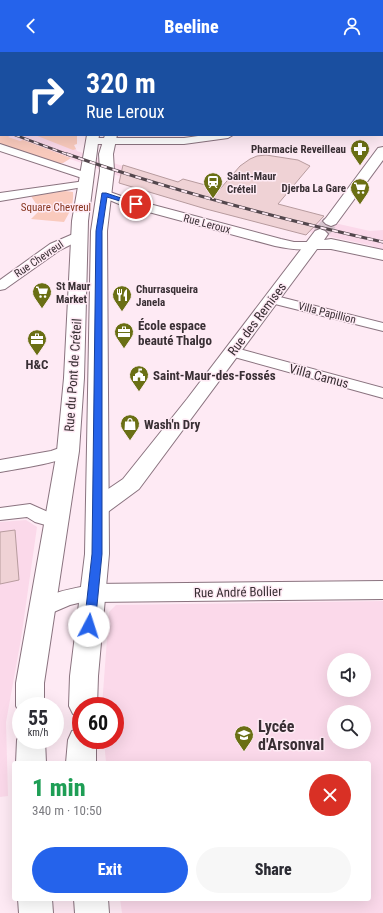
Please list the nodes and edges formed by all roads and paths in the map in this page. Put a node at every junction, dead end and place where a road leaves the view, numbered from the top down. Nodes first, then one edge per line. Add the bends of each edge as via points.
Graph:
1 (221, 136) edge
2 (92, 138) edge
3 (110, 138) edge
4 (0, 147) edge
5 (383, 151) edge
6 (85, 180) junction
7 (104, 195) junction
8 (0, 197) edge
9 (82, 205) junction
10 (331, 221) tunnel mouth
11 (80, 235) junction
12 (316, 240) junction
13 (383, 255) edge
14 (0, 286) edge
15 (272, 299) junction
16 (383, 328) edge
17 (232, 352) junction
18 (383, 393) edge
19 (68, 452) junction
20 (0, 466) edge
21 (97, 508) junction
22 (0, 514) edge
23 (56, 521) junction
24 (383, 590) edge
25 (92, 593) junction
26 (42, 609) junction
27 (30, 697) edge
28 (83, 697) edge
29 (31, 749) edge
30 (82, 749) edge
31 (31, 761) edge
32 (81, 761) edge
33 (35, 901) edge
34 (91, 901) edge
35 (36, 913) edge
36 (92, 913) edge

1 - 3 street via 184,141
2 - 3 street, Rue du Pont de Créteil
2 - 6 main road, Rue du Pont de Créteil
3 - 7 main road, Rue du Pont de Créteil via 106,154
4 - 6 street
5 - 10 main road
6 - 7 main road
6 - 8 street
6 - 9 main road, Rue du Pont de Créteil
7 - 9 main road
7 - 12 street, Rue Leroux via 294,246
7 - 21 main road, Rue du Pont de Créteil via 99,231
9 - 11 main road, Rue du Pont de Créteil
11 - 14 street, Rue Chevreul via 55,247
11 - 19 main road, Rue du Pont de Créteil
12 - 13 main road
12 - 15 main road, Rue des Remises
15 - 16 street, Villa Papillion
15 - 17 main road, Rue des Remises
17 - 18 street, Villa Camus
17 - 21 main road, Rue des Remises via 130,484
19 - 20 street
19 - 23 main road, Rue du Pont de Créteil
21 - 25 main road, Rue du Pont de Créteil via 97,554
22 - 23 street via 30,510
23 - 26 main road, Rue du Pont de Créteil
24 - 25 main road, Rue André Bollier
25 - 26 street via 66,598
25 - 28 main road, Rue du Pont de Créteil
26 - 27 main road, Rue du Pont de Créteil
29 - 31 main road
30 - 32 main road
33 - 35 main road
34 - 36 main road

